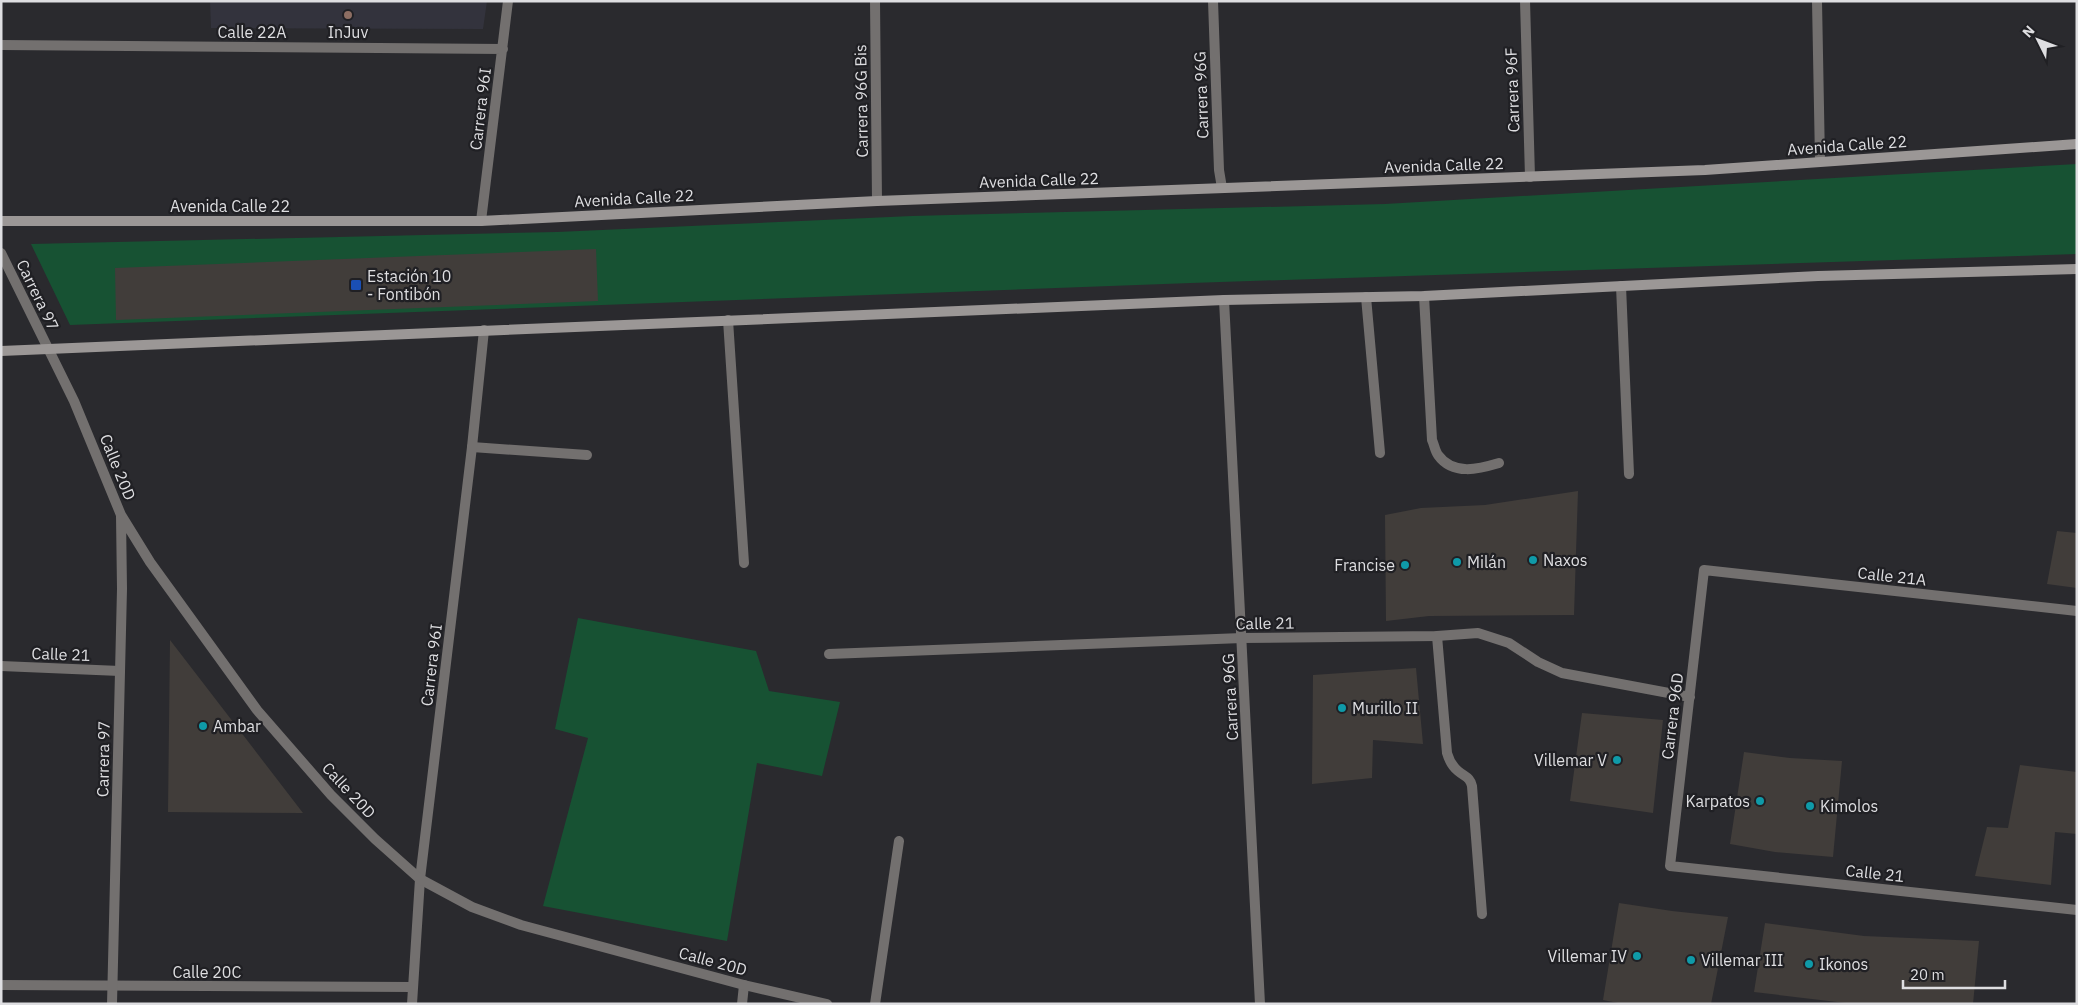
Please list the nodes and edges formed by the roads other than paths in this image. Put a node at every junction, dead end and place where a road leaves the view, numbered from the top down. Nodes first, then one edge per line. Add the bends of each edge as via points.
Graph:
1 (508, 1) edge
2 (876, 1) edge
3 (1213, 1) edge
4 (1525, 1) edge
5 (1817, 1) edge
6 (1, 45) edge
7 (503, 48) junction
8 (2077, 144) edge
9 (1820, 161) junction
10 (1530, 177) junction
11 (1222, 188) junction
12 (877, 201) junction
13 (1, 221) edge
14 (481, 221) junction
15 (1, 253) edge
16 (2077, 269) edge
17 (1621, 286) junction
18 (1424, 296) junction
19 (1366, 297) junction
20 (1224, 300) junction
21 (728, 320) junction
22 (484, 330) junction
23 (48, 350) junction
24 (1, 351) edge
25 (472, 447) junction
26 (1380, 453) dead end
27 (587, 455) dead end
28 (1499, 463) dead end
29 (1628, 474) dead end
30 (121, 515) junction
31 (744, 563) dead end
32 (1704, 570) joint
33 (2077, 611) edge
34 (1437, 636) junction
35 (1242, 638) junction
36 (829, 654) dead end
37 (1, 666) edge
38 (120, 671) junction
39 (1690, 697) junction
40 (899, 841) dead end
41 (1670, 866) joint
42 (420, 879) junction
43 (2077, 910) edge
44 (1482, 914) dead end
45 (1, 985) edge
46 (744, 985) junction
47 (112, 986) junction
48 (413, 987) junction
49 (112, 1004) edge
50 (412, 1004) edge
51 (742, 1004) edge
52 (826, 1004) edge
53 (875, 1004) edge
54 (1260, 1004) edge

1 - 7 street, Carrera 96I
2 - 12 street, Carrera 96G Bis
3 - 11 street, Carrera 96G
4 - 10 street, Carrera 96F
5 - 9 street
6 - 7 street, Calle 22A
7 - 14 street, Carrera 96I
8 - 9 main road, Avenida Calle 22
9 - 10 main road, Avenida Calle 22 via 1705,170
10 - 11 main road, Avenida Calle 22
11 - 12 main road, Avenida Calle 22
12 - 14 main road, Avenida Calle 22
13 - 14 main road, Avenida Calle 22
15 - 23 street, Carrera 97
16 - 17 main road via 1818,276
17 - 18 main road
17 - 29 street
18 - 19 main road
18 - 28 street via 1432,440 1438,455 1453,467 1471,470
19 - 20 main road
19 - 26 street
20 - 21 main road
20 - 35 street, Carrera 96G
21 - 22 main road
21 - 31 street
22 - 23 main road
22 - 25 street, Carrera 96I
23 - 24 main road
23 - 30 street, Calle 20D via 74,401
25 - 27 street
25 - 42 street, Carrera 96I
30 - 38 street, Carrera 97
30 - 42 street, Calle 20D via 150,562 258,710 331,795
32 - 33 street, Calle 21A
32 - 39 street, Carrera 96D
34 - 35 street, Calle 21
34 - 39 street, Calle 21 via 1478,633 1509,643 1562,673
34 - 44 street via 1447,753 1472,786
35 - 36 street, Calle 21
35 - 54 street, Carrera 96G
37 - 38 street, Calle 21
38 - 47 street, Carrera 97
39 - 41 street, Carrera 96D
40 - 53 street
41 - 43 street, Calle 21
42 - 46 street, Calle 20D via 472,907 521,924
42 - 48 street, Carrera 96I
45 - 47 street, Calle 20C
46 - 51 street
46 - 52 street, Calle 20D
47 - 48 street, Calle 20C
47 - 49 street, Carrera 97
48 - 50 street, Carrera 96I

